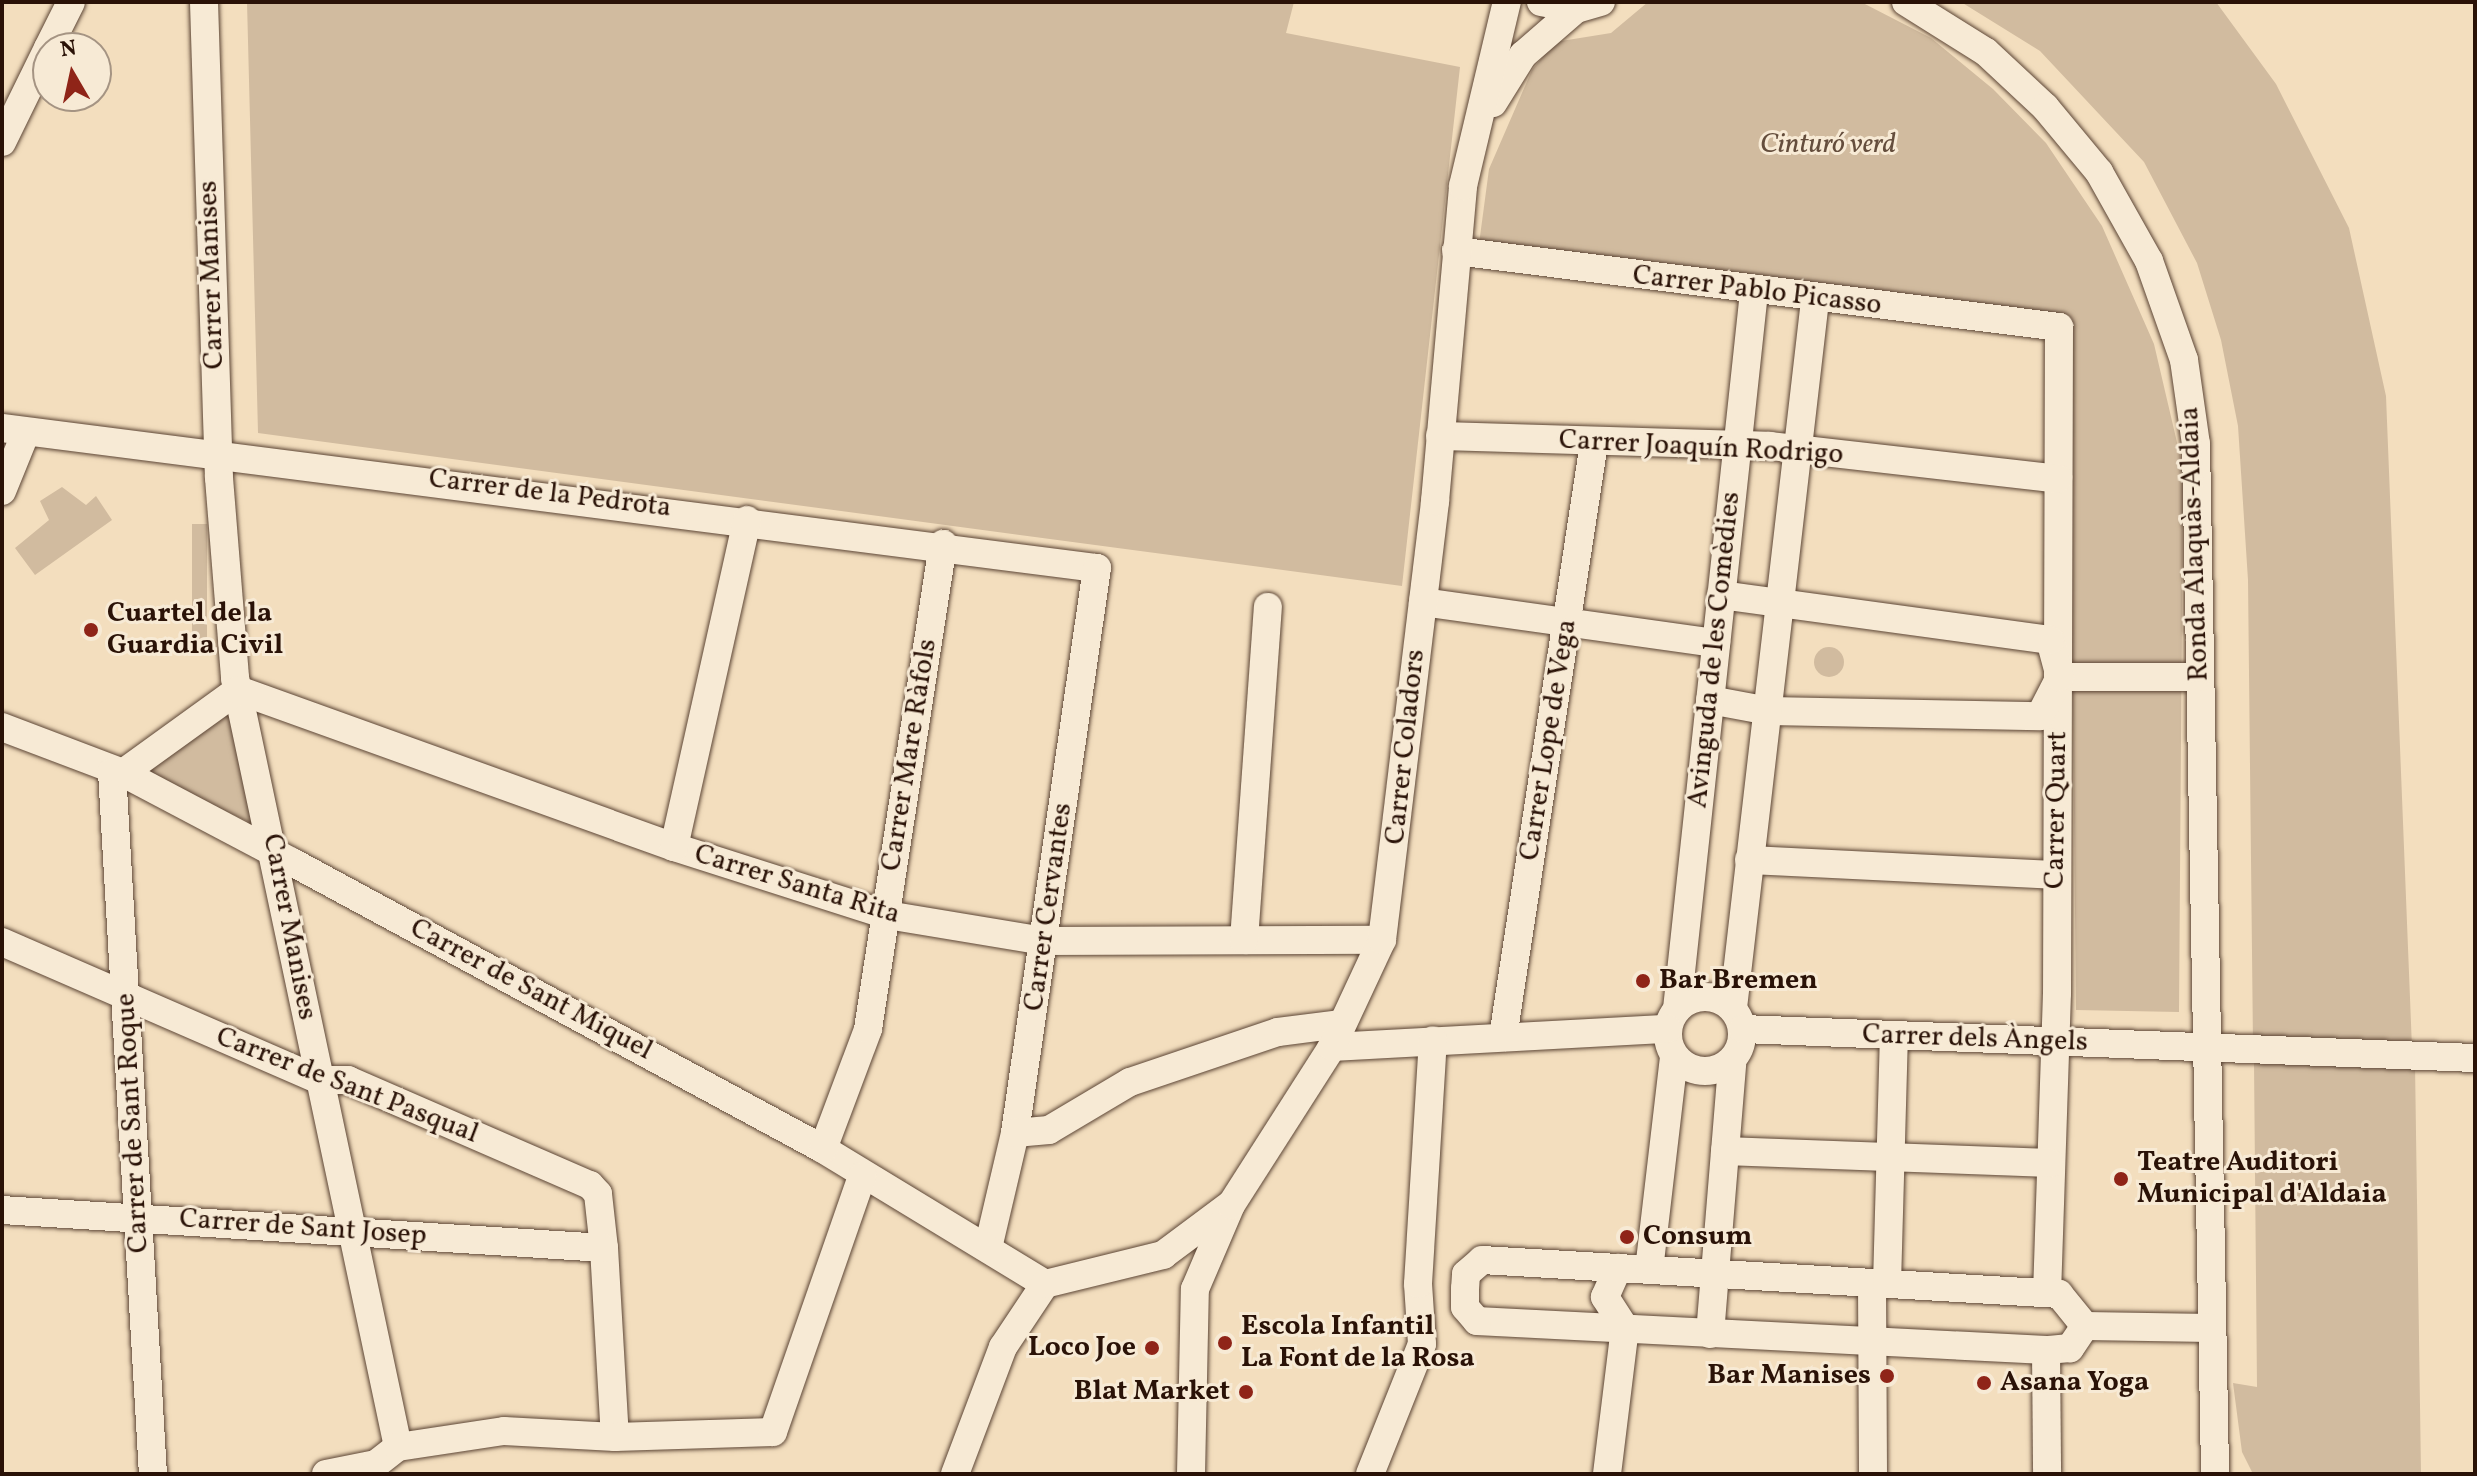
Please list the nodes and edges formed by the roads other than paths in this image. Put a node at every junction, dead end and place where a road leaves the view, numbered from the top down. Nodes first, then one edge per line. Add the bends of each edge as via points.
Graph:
1 (71, 2) edge
2 (204, 2) edge
3 (1507, 2) edge
4 (1541, 2) edge
5 (1906, 2) edge
6 (1588, 5) edge
7 (56, 32) edge
8 (32, 81) edge
9 (1478, 128) junction
10 (2, 142) edge
11 (1456, 251) junction
12 (1754, 292) junction
13 (1815, 300) junction
14 (2059, 327) joint
15 (14, 430) edge
16 (1440, 436) junction
17 (1594, 443) junction
18 (1739, 446) junction
19 (1800, 448) junction
20 (218, 453) junction
21 (2058, 479) junction
22 (2, 491) edge
23 (747, 520) junction
24 (943, 544) junction
25 (1097, 568) joint
26 (1721, 595) junction
27 (1423, 602) junction
28 (1785, 602) junction
29 (1268, 607) dead end
30 (1568, 622) junction
31 (1716, 643) junction
32 (2060, 677) junction
33 (2200, 677) junction
34 (238, 690) junction
35 (1710, 700) junction
36 (1769, 711) junction
37 (2, 727) edge
38 (118, 772) junction
39 (674, 847) junction
40 (277, 855) junction
41 (1749, 860) junction
42 (2055, 875) junction
43 (887, 915) junction
44 (1244, 940) junction
45 (1382, 940) junction
46 (1044, 941) junction
47 (2, 942) edge
48 (125, 997) junction
49 (1738, 1018) junction
50 (1673, 1031) junction
51 (1337, 1036) junction
52 (1503, 1037) junction
53 (1894, 1037) junction
54 (1433, 1040) junction
55 (2055, 1042) junction
56 (2207, 1051) junction
57 (2475, 1058) edge
58 (1732, 1064) junction
59 (319, 1080) junction
60 (1015, 1133) junction
61 (823, 1149) junction
62 (1725, 1151) junction
63 (1890, 1157) junction
64 (2050, 1163) junction
65 (862, 1176) junction
66 (1231, 1205) junction
67 (2, 1210) edge
68 (139, 1217) junction
69 (353, 1233) junction
70 (989, 1244) junction
71 (604, 1248) junction
72 (1163, 1255) junction
73 (1618, 1268) junction
74 (1649, 1270) junction
75 (1713, 1274) junction
76 (1879, 1283) junction
77 (1045, 1284) junction
78 (1195, 1289) junction
79 (2047, 1293) junction
80 (2085, 1326) junction
81 (1625, 1328) junction
82 (2211, 1328) junction
83 (1710, 1334) junction
84 (1872, 1341) junction
85 (2046, 1350) junction
86 (2211, 1388) junction
87 (615, 1437) junction
88 (398, 1447) junction
89 (153, 1474) edge
90 (326, 1474) edge
91 (955, 1474) edge
92 (1191, 1474) edge
93 (1370, 1474) edge
94 (1607, 1474) edge
95 (1873, 1474) edge
96 (2047, 1474) edge
97 (2198, 1474) edge
98 (2215, 1474) edge
99 (2239, 1474) edge

1 - 7 street
2 - 20 street, Carrer Manises
3 - 9 street, Carrer Coladors
4 - 6 street
5 - 33 street, Ronda Alaquàs-Aldaia via 1986,52 2045,107 2099,172 2149,261 2184,360 2196,444
6 - 9 street via 1523,55
8 - 10 street
9 - 11 street, Carrer Coladors
11 - 12 street, Carrer Pablo Picasso
11 - 16 street, Carrer Coladors
12 - 13 street, Carrer Pablo Picasso
12 - 18 street, Avinguda de les Comèdies
13 - 14 street, Carrer Pablo Picasso
13 - 19 street, Avinguda de les Comèdies
14 - 21 street, Carrer Quart
15 - 20 street, Carrer de la Pedrota
15 - 22 street
16 - 17 street, Carrer Joaquín Rodrigo
16 - 27 street, Carrer Coladors
17 - 18 street, Carrer Joaquín Rodrigo
17 - 30 street, Carrer Lope de Vega
18 - 19 street, Carrer Joaquín Rodrigo
18 - 26 street, Avinguda de les Comèdies
19 - 21 street, Carrer Joaquín Rodrigo
19 - 28 street, Avinguda de les Comèdies
20 - 23 street, Carrer de la Pedrota
20 - 34 street, Carrer Manises
21 - 32 street, Carrer Quart
23 - 24 street, Carrer de la Pedrota
23 - 39 street
24 - 25 street, Carrer de la Pedrota
24 - 43 street, Carrer Mare Ràfols
25 - 46 street, Carrer Cervantes
26 - 28 street
26 - 31 street, Avinguda de les Comèdies
27 - 30 street
27 - 45 street, Carrer Coladors
28 - 32 street via 2050,640
28 - 36 street, Avinguda de les Comèdies
29 - 44 street
30 - 31 street
30 - 52 street, Carrer Lope de Vega
31 - 35 street, Avinguda de les Comèdies
32 - 33 street
32 - 36 street via 2040,716
32 - 42 street, Carrer Quart
33 - 56 street, Ronda Alaquàs-Aldaia
34 - 38 street
34 - 39 street, Carrer Santa Rita
34 - 40 street, Carrer Manises
35 - 36 street
35 - 50 street, Avinguda de les Comèdies
36 - 41 street, Avinguda de les Comèdies
37 - 38 street, Carrer de Sant Miquel
38 - 40 street, Carrer de Sant Miquel
38 - 48 street, Carrer de Sant Roque
39 - 43 street, Carrer Santa Rita
40 - 59 street, Carrer Manises
40 - 61 street, Carrer de Sant Miquel
41 - 42 street
41 - 49 street, Avinguda de les Comèdies
42 - 55 street, Carrer Quart
43 - 46 street, Carrer Santa Rita
43 - 61 street, Carrer Mare Ràfols via 868,1029
44 - 45 street, Carrer Santa Rita
44 - 46 street, Carrer Santa Rita
45 - 51 street, Carrer Coladors
46 - 60 street, Carrer Cervantes
47 - 48 street, Carrer de Sant Pasqual
48 - 59 street, Carrer de Sant Pasqual
48 - 68 street, Carrer de Sant Roque
49 - 50 street, Carrer dels Àngels via 1709,997
49 - 53 street, Carrer dels Àngels
49 - 58 street, Avinguda de les Comèdies
50 - 52 street
50 - 58 street via 1701,1069
50 - 74 street, Avinguda de les Comèdies
51 - 54 street
51 - 60 street via 1278,1032 1130,1082 1049,1130
51 - 66 street, Carrer Coladors
52 - 54 street
53 - 55 street, Carrer dels Àngels
53 - 63 street
54 - 93 street via 1418,1284 1422,1344
55 - 56 street, Carrer dels Àngels
55 - 64 street, Carrer Quart
56 - 57 street, Carrer dels Àngels
56 - 82 street, Ronda Alaquàs-Aldaia
58 - 62 street
59 - 69 street, Carrer Manises
59 - 71 street, Carrer de Sant Pasqual via 348,1080 590,1185 598,1194
60 - 70 street, Carrer Cervantes
61 - 65 street, Carrer de Sant Miquel
62 - 63 street
62 - 75 street
63 - 64 street
63 - 76 street
64 - 79 street, Carrer Quart
65 - 70 street, Carrer de Sant Miquel
65 - 87 street via 773,1432
66 - 72 street
66 - 78 street, Carrer Coladors
67 - 68 street, Carrer de Sant Josep
68 - 69 street, Carrer de Sant Josep
68 - 89 street, Carrer de Sant Roque
69 - 71 street, Carrer de Sant Josep
69 - 88 street, Carrer Manises
70 - 77 street, Carrer de Sant Miquel
71 - 87 street, Carrer de Sant Pasqual
72 - 77 street
72 - 78 street
73 - 74 street
73 - 81 street via 1605,1297
73 - 81 street via 1482,1260 1466,1274 1465,1307 1477,1321
74 - 75 street
75 - 76 street
75 - 83 street
76 - 79 street
76 - 84 street
77 - 91 street via 1003,1347
78 - 92 street, Carrer Coladors
79 - 80 street via 2059,1294
80 - 82 street
80 - 85 street via 2070,1348
81 - 83 street
81 - 94 street
82 - 86 street, Ronda Alaquàs-Aldaia
83 - 84 street
84 - 85 street
84 - 95 street
85 - 96 street
86 - 97 street via 2198,1428
86 - 98 street, Ronda Alaquàs-Aldaia
86 - 99 street
87 - 88 street via 504,1431
88 - 90 street via 376,1464

